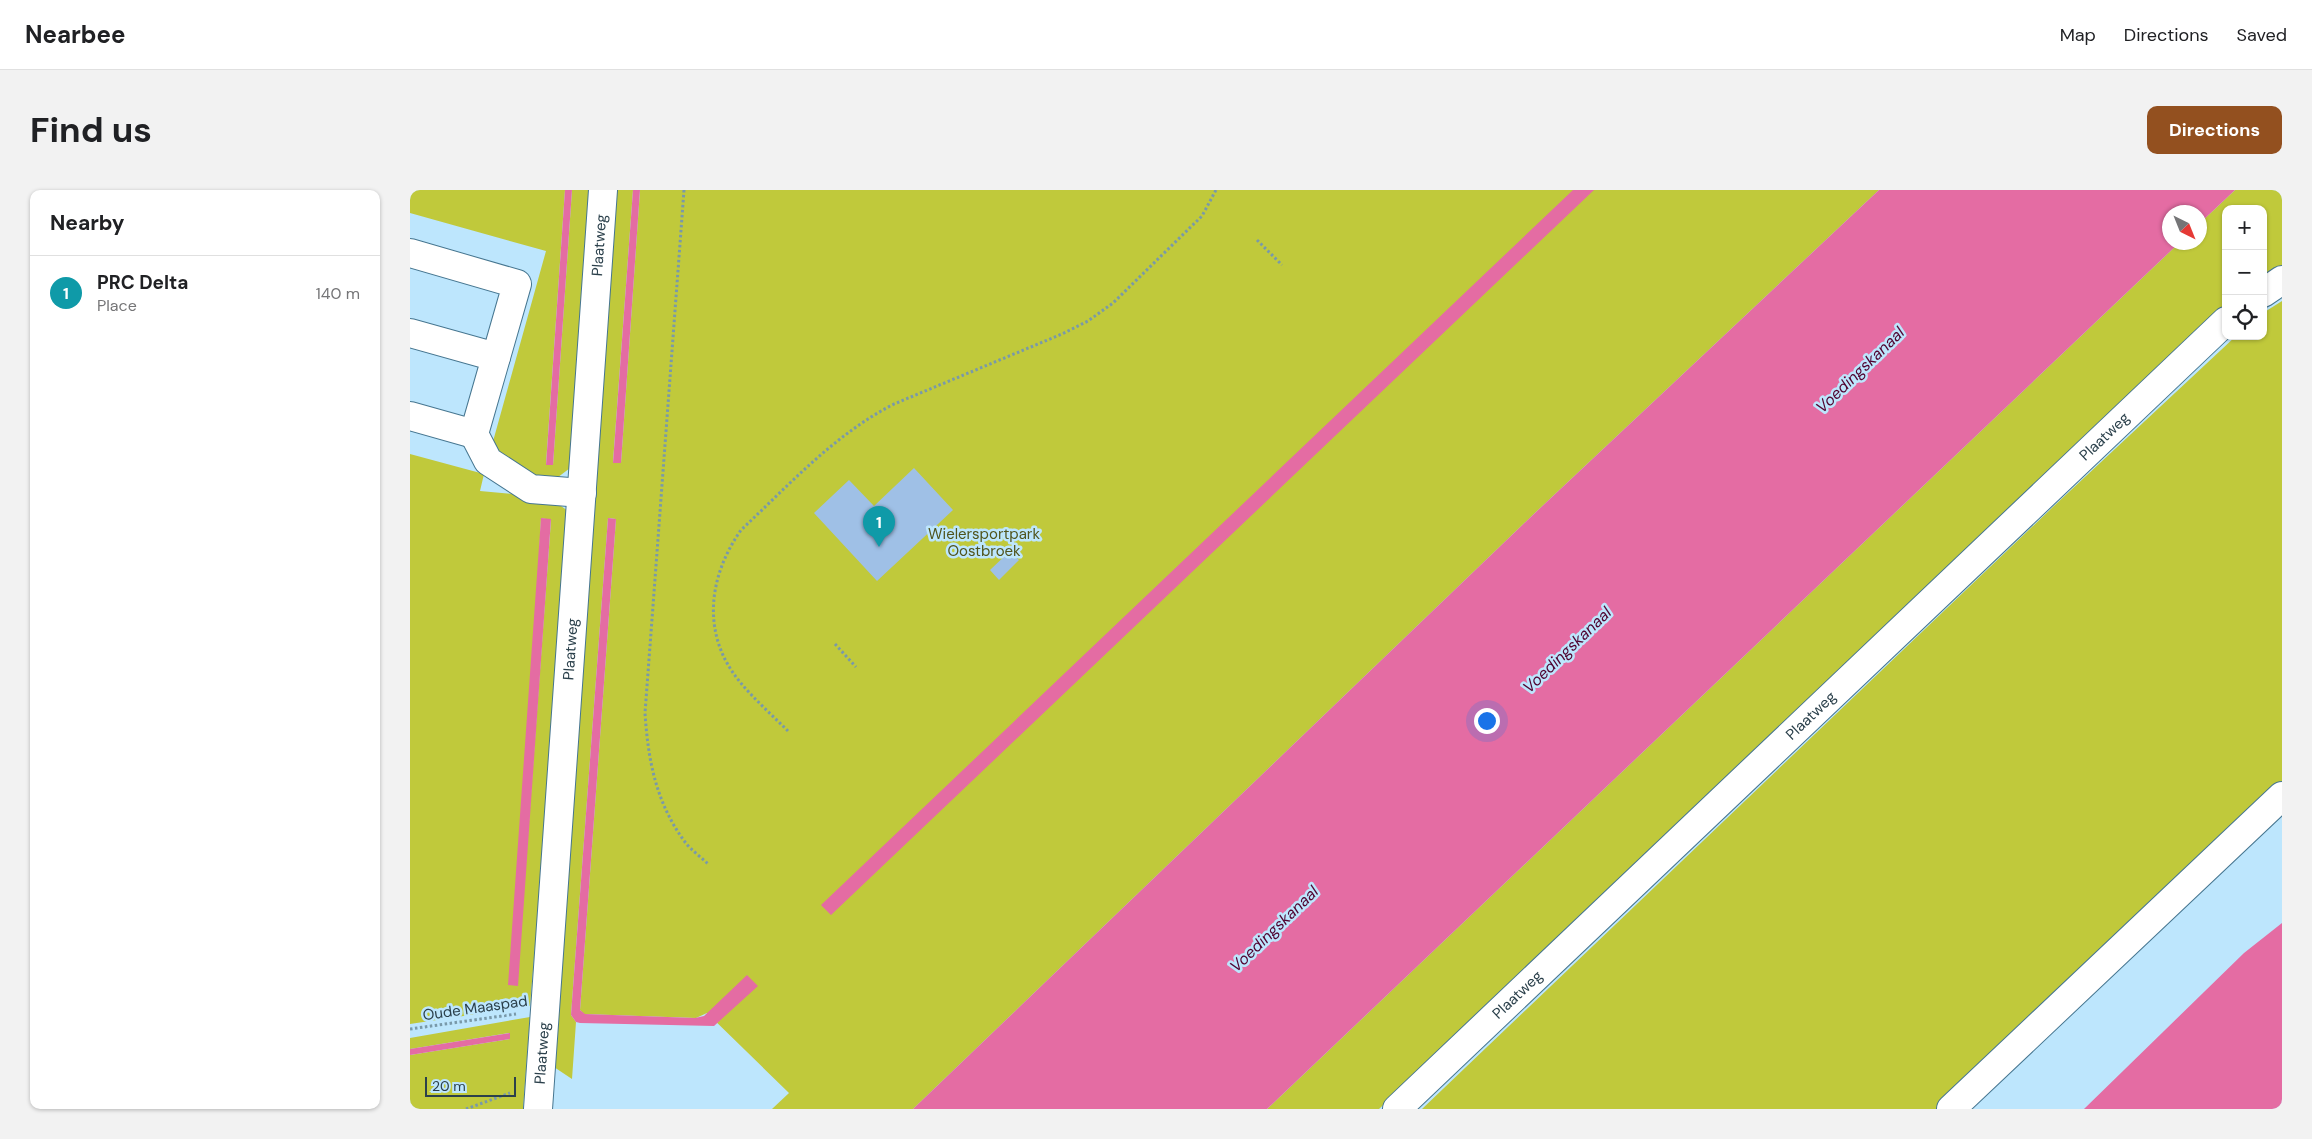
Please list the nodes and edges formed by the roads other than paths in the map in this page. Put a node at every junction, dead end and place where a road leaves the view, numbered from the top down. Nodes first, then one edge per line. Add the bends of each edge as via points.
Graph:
1 (603, 190) edge
2 (410, 253) edge
3 (2282, 280) edge
4 (2267, 290) edge
5 (2222, 325) edge
6 (410, 333) edge
7 (496, 357) junction
8 (410, 416) edge
9 (474, 434) junction
10 (582, 492) junction
11 (2282, 796) edge
12 (538, 1096) edge
13 (1397, 1109) edge
14 (1951, 1109) edge

1 - 10 street, Plaatweg
2 - 7 street via 517,284
3 - 4 street
5 - 13 street, Plaatweg
6 - 7 street
7 - 9 street
8 - 9 street
9 - 10 street via 488,461 531,489
10 - 12 street, Plaatweg
11 - 14 street

